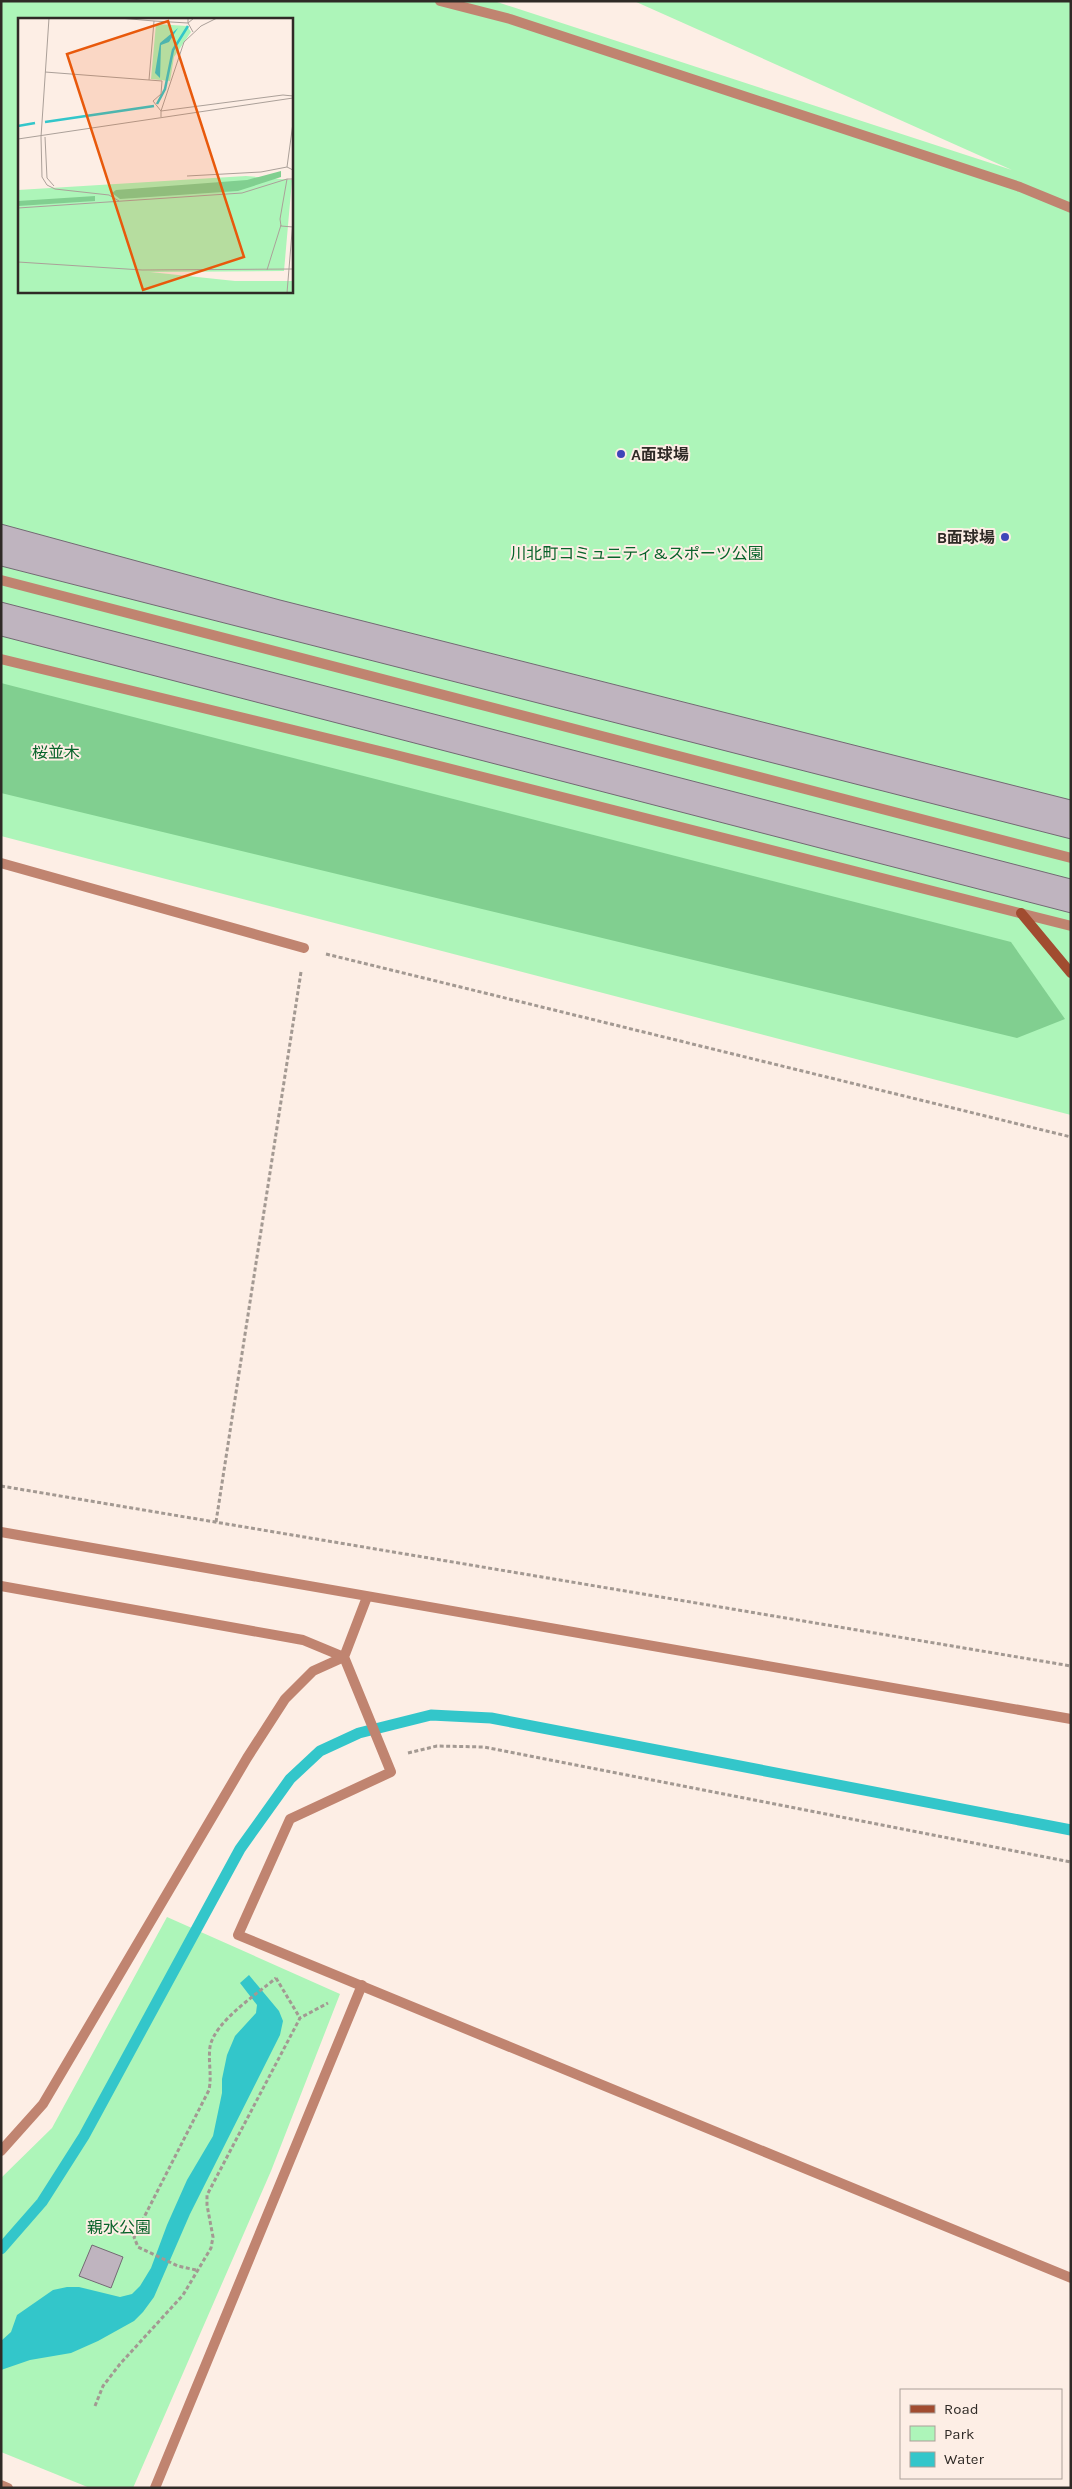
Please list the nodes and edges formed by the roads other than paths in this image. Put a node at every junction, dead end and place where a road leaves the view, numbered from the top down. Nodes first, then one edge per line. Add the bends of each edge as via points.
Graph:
1 (440, 1) edge
2 (1071, 208) edge
3 (1, 580) edge
4 (1, 660) edge
5 (1071, 858) edge
6 (1, 863) edge
7 (1021, 913) junction
8 (1071, 926) edge
9 (304, 948) road end
10 (1071, 972) edge
11 (1, 1532) edge
12 (1, 1586) edge
13 (367, 1597) junction
14 (344, 1657) junction
15 (1071, 1719) edge
16 (362, 1985) junction
17 (1, 2151) edge
18 (1071, 2278) edge
19 (1, 2485) edge
20 (8, 2488) edge
21 (155, 2488) edge

1 - 2 street via 539,29 1020,187
3 - 5 street
4 - 7 street via 392,754
6 - 9 street
7 - 8 street
7 - 10 street
11 - 13 street
12 - 14 street via 303,1640
13 - 14 street
13 - 15 street
14 - 16 street via 391,1772 290,1819 238,1935
14 - 17 street via 313,1671 285,1699 43,2104
16 - 18 street
16 - 21 street
19 - 20 street

